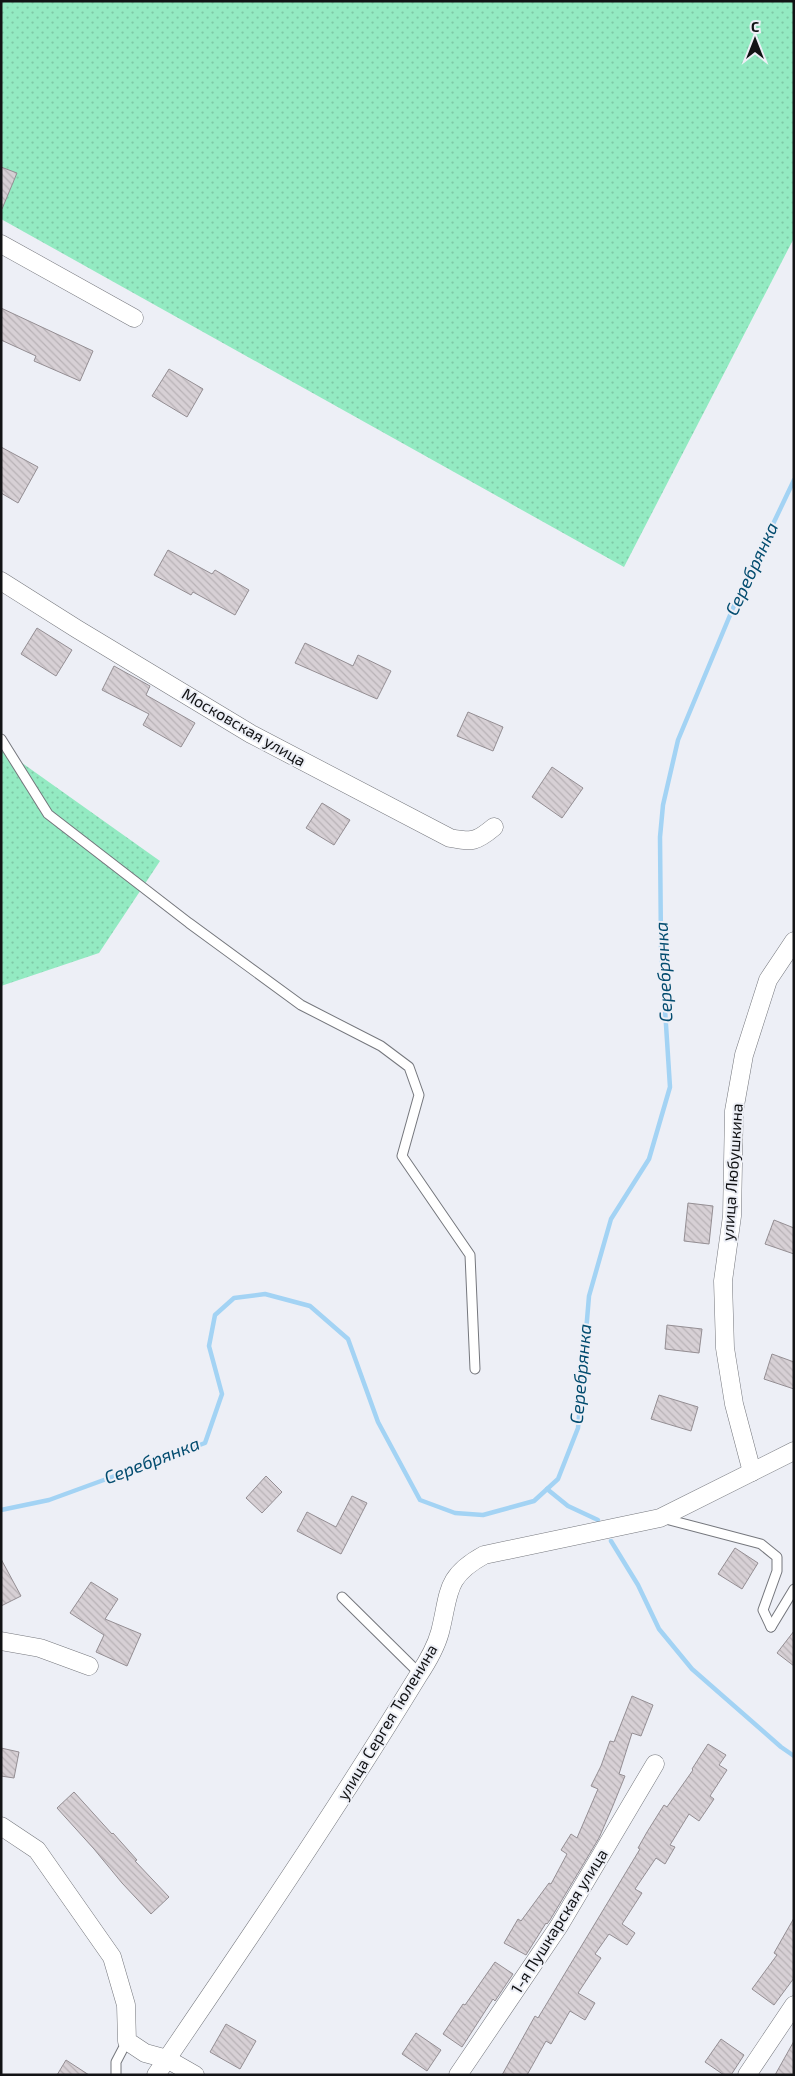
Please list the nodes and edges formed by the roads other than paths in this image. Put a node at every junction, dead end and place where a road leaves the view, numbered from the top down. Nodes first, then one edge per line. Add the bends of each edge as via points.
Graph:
1 (1, 244) edge
2 (134, 318) dead end
3 (1, 581) edge
4 (1, 739) edge
5 (494, 827) dead end
6 (794, 941) edge
7 (475, 1369) dead end
8 (794, 1451) edge
9 (752, 1472) junction
10 (660, 1518) junction
11 (794, 1589) edge
12 (342, 1596) dead end
13 (1, 1640) edge
14 (89, 1666) dead end
15 (420, 1674) junction
16 (655, 1764) dead end
17 (1, 1826) edge
18 (794, 2005) edge
19 (127, 2041) junction
20 (167, 2059) junction
21 (116, 2075) edge
22 (156, 2075) edge
23 (195, 2075) edge
24 (458, 2075) edge
25 (747, 2075) edge

1 - 2 street
3 - 5 street, Московская улица via 251,734 450,838 471,842
4 - 7 lane via 48,814 301,1005 381,1046 409,1068 419,1095 402,1156 470,1254
6 - 9 street, улица Любушкина via 768,980 744,1055 734,1111 732,1216 722,1281 725,1348 734,1404
8 - 9 street
9 - 10 street, улица Сергея Тюленина
10 - 11 lane via 761,1544 777,1557 777,1570 763,1610 772,1627
10 - 15 street, улица Сергея Тюленина via 484,1555 465,1566 449,1588 439,1635
12 - 15 lane
13 - 14 street via 40,1648
15 - 20 street, улица Сергея Тюленина via 303,1859
16 - 24 street, 1-я Пушкарская улица via 559,1926
17 - 19 street via 37,1850 112,1957 126,2006
18 - 25 street
19 - 20 street via 146,2053
19 - 21 lane via 116,2062
20 - 22 street, улица Сергея Тюленина
20 - 23 street

